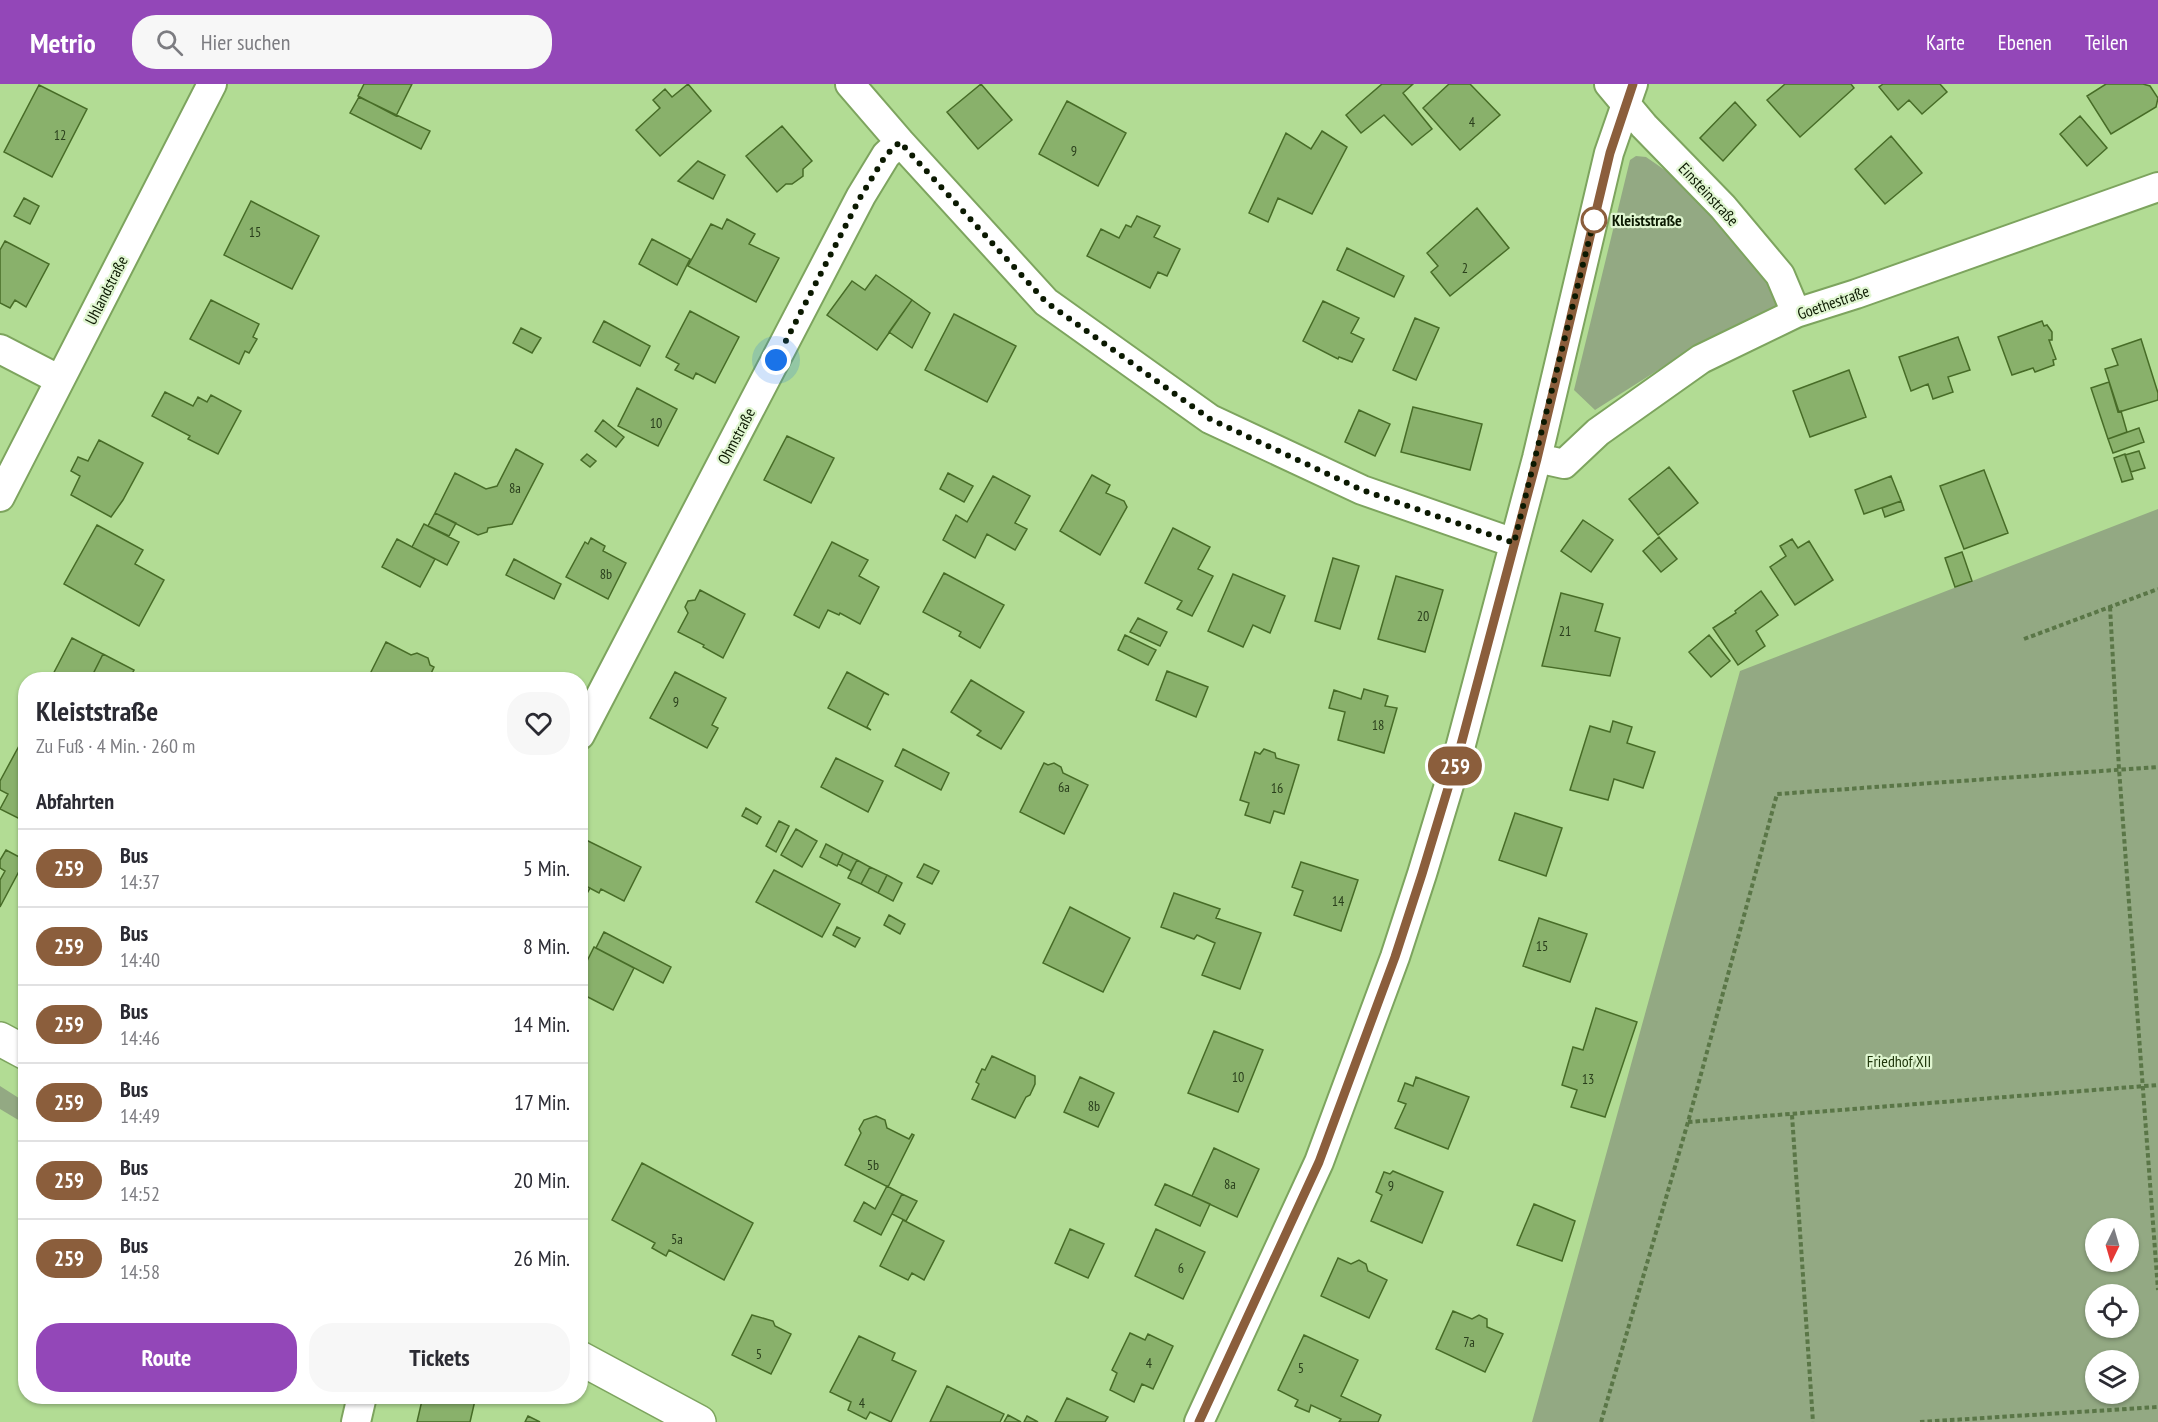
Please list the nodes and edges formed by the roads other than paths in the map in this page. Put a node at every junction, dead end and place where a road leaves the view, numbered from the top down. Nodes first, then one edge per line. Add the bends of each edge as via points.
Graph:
1 (212, 84) edge
2 (850, 84) edge
3 (1622, 90) edge
4 (900, 142) junction
5 (2158, 187) edge
6 (1796, 313) junction
7 (0, 349) edge
8 (60, 380) junction
9 (1537, 459) junction
10 (0, 497) edge
11 (1514, 543) junction
12 (588, 720) edge
13 (0, 1039) edge
14 (18, 1049) edge
15 (588, 1362) edge
16 (360, 1404) edge
17 (356, 1422) edge
18 (699, 1422) edge
19 (1199, 1422) edge

1 - 8 street, Uhlandstraße
2 - 4 street
3 - 6 street, Einsteinstraße via 1644,126 1723,207 1780,275
3 - 9 street
4 - 11 street via 1046,302 1210,419 1362,490
4 - 12 street, Ohmstraße via 886,155 861,196
5 - 6 street, Goethestraße
6 - 9 street, Goethestraße via 1701,359 1598,432 1564,464
7 - 8 street
8 - 10 street, Uhlandstraße
9 - 11 street
11 - 19 street via 1459,752 1395,957 1319,1162
13 - 14 main road
15 - 18 main road
16 - 17 street

